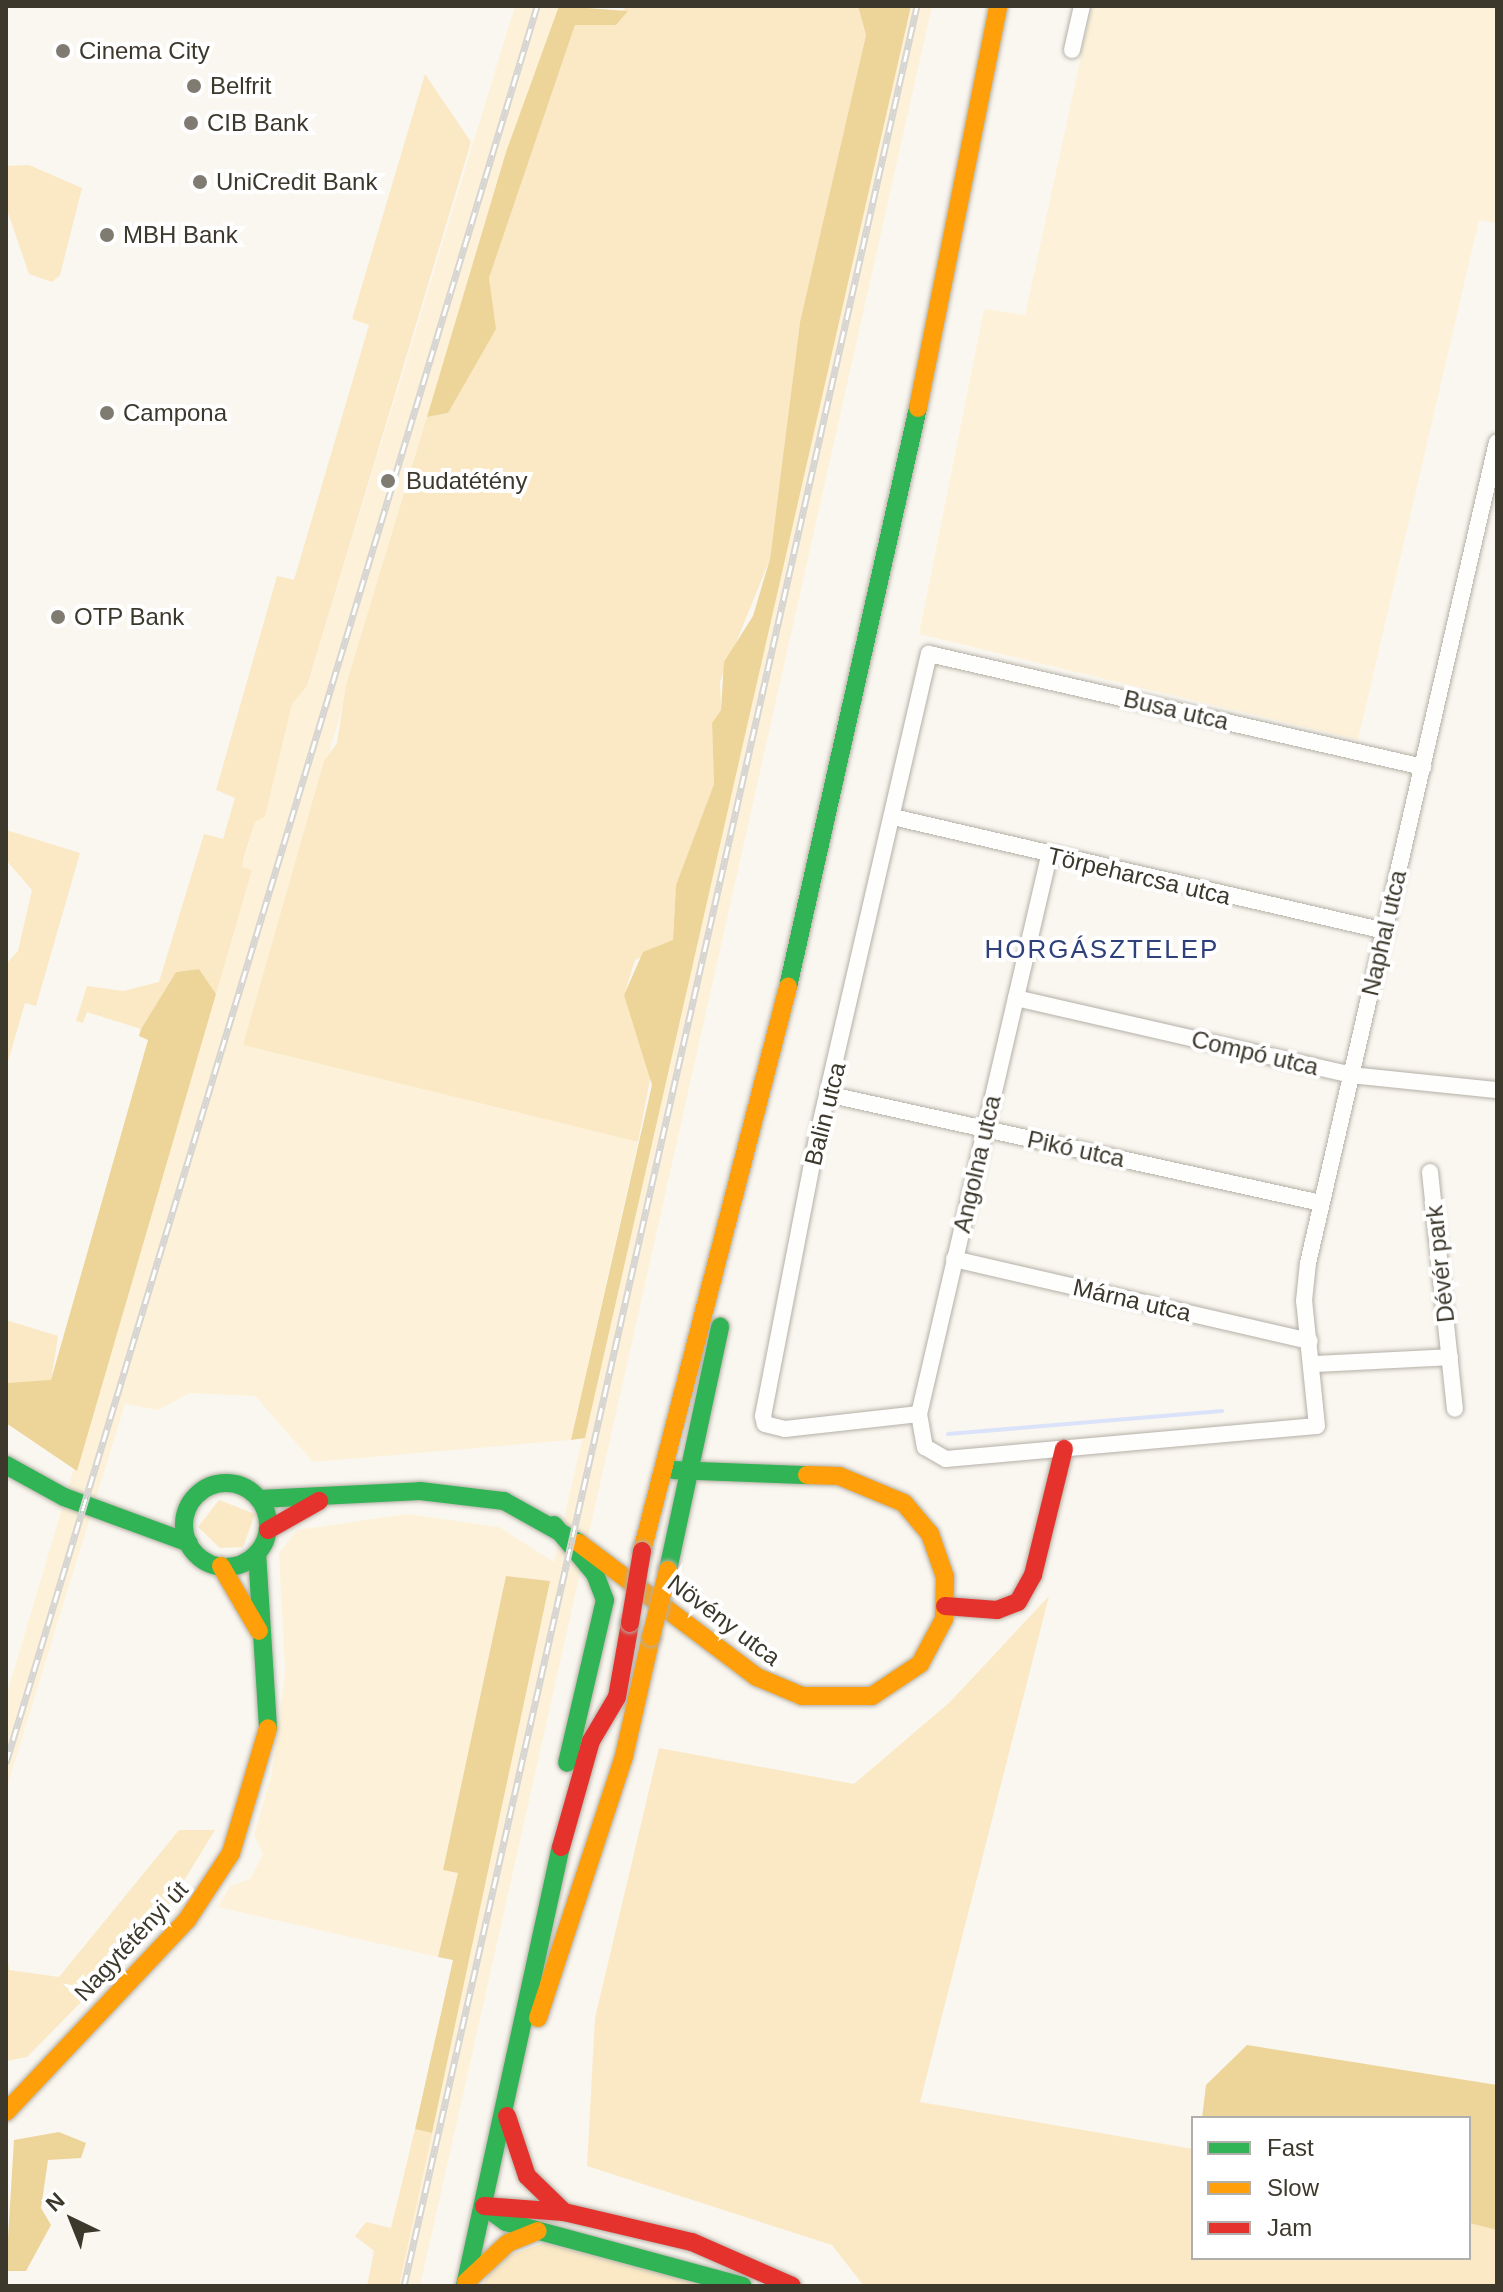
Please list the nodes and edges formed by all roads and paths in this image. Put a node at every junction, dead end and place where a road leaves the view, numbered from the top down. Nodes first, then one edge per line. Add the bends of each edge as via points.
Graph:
1 (1082, 6) edge
2 (999, 11) edge
3 (1072, 50) dead end
4 (1497, 442) edge
5 (929, 654) joint
6 (1423, 767) junction
7 (893, 817) junction
8 (1049, 856) junction
9 (1385, 931) junction
10 (1016, 998) junction
11 (1351, 1075) junction
12 (1497, 1090) edge
13 (831, 1095) junction
14 (985, 1129) junction
15 (755, 1132) junction
16 (1430, 1172) dead end
17 (1321, 1203) junction
18 (954, 1259) junction
19 (1310, 1341) junction
20 (1450, 1357) junction
21 (1314, 1364) junction
22 (1455, 1409) dead end
23 (919, 1414) junction
24 (1064, 1449) junction
25 (6, 1465) edge
26 (665, 1469) junction
27 (694, 1471) junction
28 (329, 1497) junction
29 (259, 1499) junction
30 (190, 1504) junction
31 (134, 1517) junction
32 (554, 1525) junction
33 (268, 1530) junction
34 (189, 1543) junction
35 (257, 1553) junction
36 (221, 1566) junction
37 (945, 1606) junction
38 (264, 1639) junction
39 (546, 1901) junction
40 (508, 2106) junction
41 (6, 2112) edge
42 (484, 2206) junction
43 (564, 2212) junction
44 (538, 2231) junction
45 (465, 2284) edge
46 (743, 2286) edge
47 (792, 2286) edge

1 - 3 street
2 - 15 main road via 961,215
4 - 6 street, Naphal utca
5 - 6 street, Busa utca
5 - 7 street, Balin utca
6 - 9 street, Naphal utca
7 - 8 street, Törpeharcsa utca
7 - 13 street, Balin utca
8 - 9 street, Törpeharcsa utca
8 - 10 street, Angolna utca
9 - 11 street, Naphal utca
10 - 11 street, Compó utca
10 - 14 street, Angolna utca
11 - 12 street, Compó utca
11 - 17 street, Naphal utca
13 - 14 street, Pikó utca
13 - 23 street, Balin utca via 765,1424 785,1429
14 - 17 street, Pikó utca
14 - 18 street, Angolna utca
15 - 26 main road
15 - 27 main road
16 - 20 street, Dévér park
17 - 19 street, Naphal utca via 1304,1301
18 - 19 street, Márna utca
18 - 23 street, Angolna utca
19 - 21 street, Naphal utca
20 - 21 street, Dévér park
20 - 22 street, Dévér park
21 - 24 street, Naphal utca via 1317,1426
23 - 24 street via 925,1447 946,1459
24 - 37 main road via 1033,1575 1018,1602 997,1610
25 - 31 main road, Növény utca via 64,1497
26 - 27 main road, Növény utca
26 - 39 main road, bridge via 642,1551 617,1697 591,1741
27 - 37 main road, Növény utca via 839,1476 885,1492 930,1534
27 - 40 main road, bridge via 606,1816
28 - 29 main road, Növény utca
28 - 32 main road, Növény utca via 456,1491 504,1501
28 - 33 main road, Növény utca
29 - 30 main road, Növény utca via 221,1483
29 - 33 main road
30 - 31 main road, Növény utca
30 - 34 main road
31 - 34 main road, Növény utca
32 - 37 main road, Növény utca via 733,1662 802,1696 850,1701 904,1680 933,1645
32 - 39 main road via 595,1574 606,1614 549,1832
33 - 35 main road
34 - 36 main road, Növény utca
35 - 36 main road
35 - 38 main road, Nagytétényi út
36 - 38 main road, Nagytétényi út
38 - 41 main road, Nagytétényi út via 268,1728 231,1853 187,1920
39 - 40 main road
40 - 42 main road
40 - 43 main road via 527,2176
42 - 43 main road
42 - 44 main road
42 - 45 main road
43 - 47 main road via 737,2256
44 - 45 main road via 508,2243
44 - 46 main road

